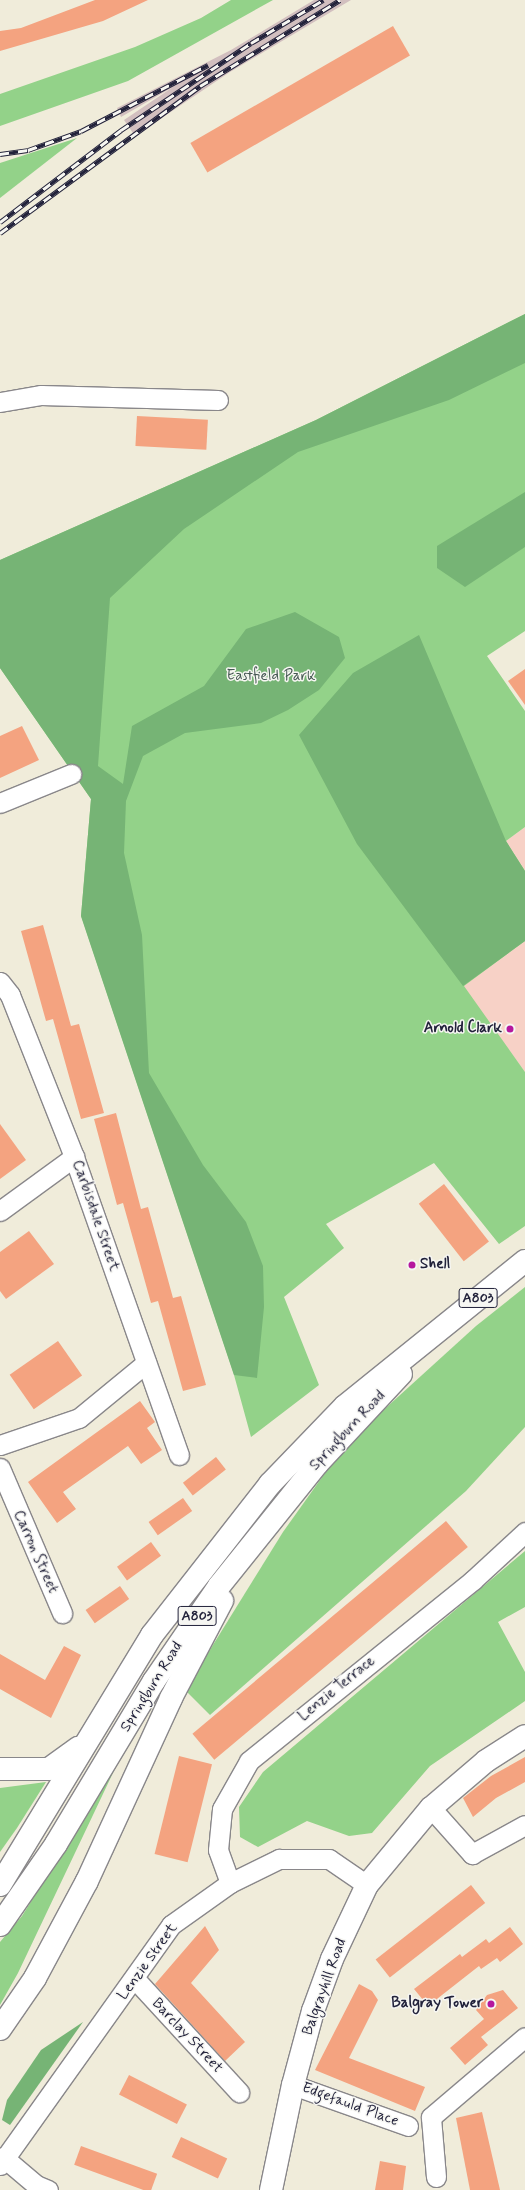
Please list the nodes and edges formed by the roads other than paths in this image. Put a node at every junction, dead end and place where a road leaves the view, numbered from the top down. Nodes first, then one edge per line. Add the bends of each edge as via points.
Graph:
1 (218, 400) dead end
2 (0, 402) edge
3 (71, 774) dead end
4 (0, 803) edge
5 (0, 982) edge
6 (74, 1156) junction
7 (0, 1211) edge
8 (525, 1261) edge
9 (433, 1336) junction
10 (146, 1363) junction
11 (0, 1445) edge
12 (179, 1455) dead end
13 (0, 1468) edge
14 (525, 1532) edge
15 (256, 1536) junction
16 (62, 1613) dead end
17 (525, 1736) edge
18 (83, 1745) junction
19 (0, 1769) edge
20 (431, 1808) junction
21 (525, 1825) edge
22 (230, 1883) junction
23 (0, 1885) edge
24 (367, 1885) junction
25 (0, 1925) edge
26 (135, 1979) junction
27 (0, 2029) edge
28 (525, 2037) edge
29 (293, 2085) junction
30 (239, 2092) dead end
31 (408, 2126) dead end
32 (2, 2161) edge
33 (436, 2177) dead end
34 (48, 2190) edge
35 (271, 2190) edge

1 - 2 street via 41,394
3 - 4 street
5 - 6 street, Carbisdale Street via 10,995
6 - 7 street
6 - 10 street, Carbisdale Street
8 - 9 main road, Springburn Road / A803
9 - 15 main road, Springburn Road / A803
9 - 18 main road, Springburn Road / A803 via 345,1406 270,1484 152,1635
10 - 11 street via 79,1418
10 - 12 street, Carbisdale Street
13 - 16 street, Carron Street
14 - 22 street, Lenzie Terrace via 473,1580 249,1761 222,1809 218,1850
15 - 25 main road, Springburn Road / A803 via 186,1632 56,1844
15 - 27 main road via 171,1698 87,1881 35,1978
17 - 20 main road, Balgrayhill Road via 486,1761
18 - 19 main road, A803 via 49,1769
18 - 23 main road, Springburn Road / A803
20 - 21 street via 472,1854
20 - 24 main road, Balgrayhill Road
22 - 24 street, Lenzie Street via 279,1859 329,1859
22 - 26 street, Lenzie Street via 171,1925
24 - 29 main road, Balgrayhill Road via 332,1959
26 - 30 street, Barclay Street
26 - 32 street, Lenzie Street via 39,2114
28 - 33 street via 431,2118
29 - 31 street, Edgefauld Place
29 - 35 main road, Balgrayhill Road
32 - 34 street via 36,2186

